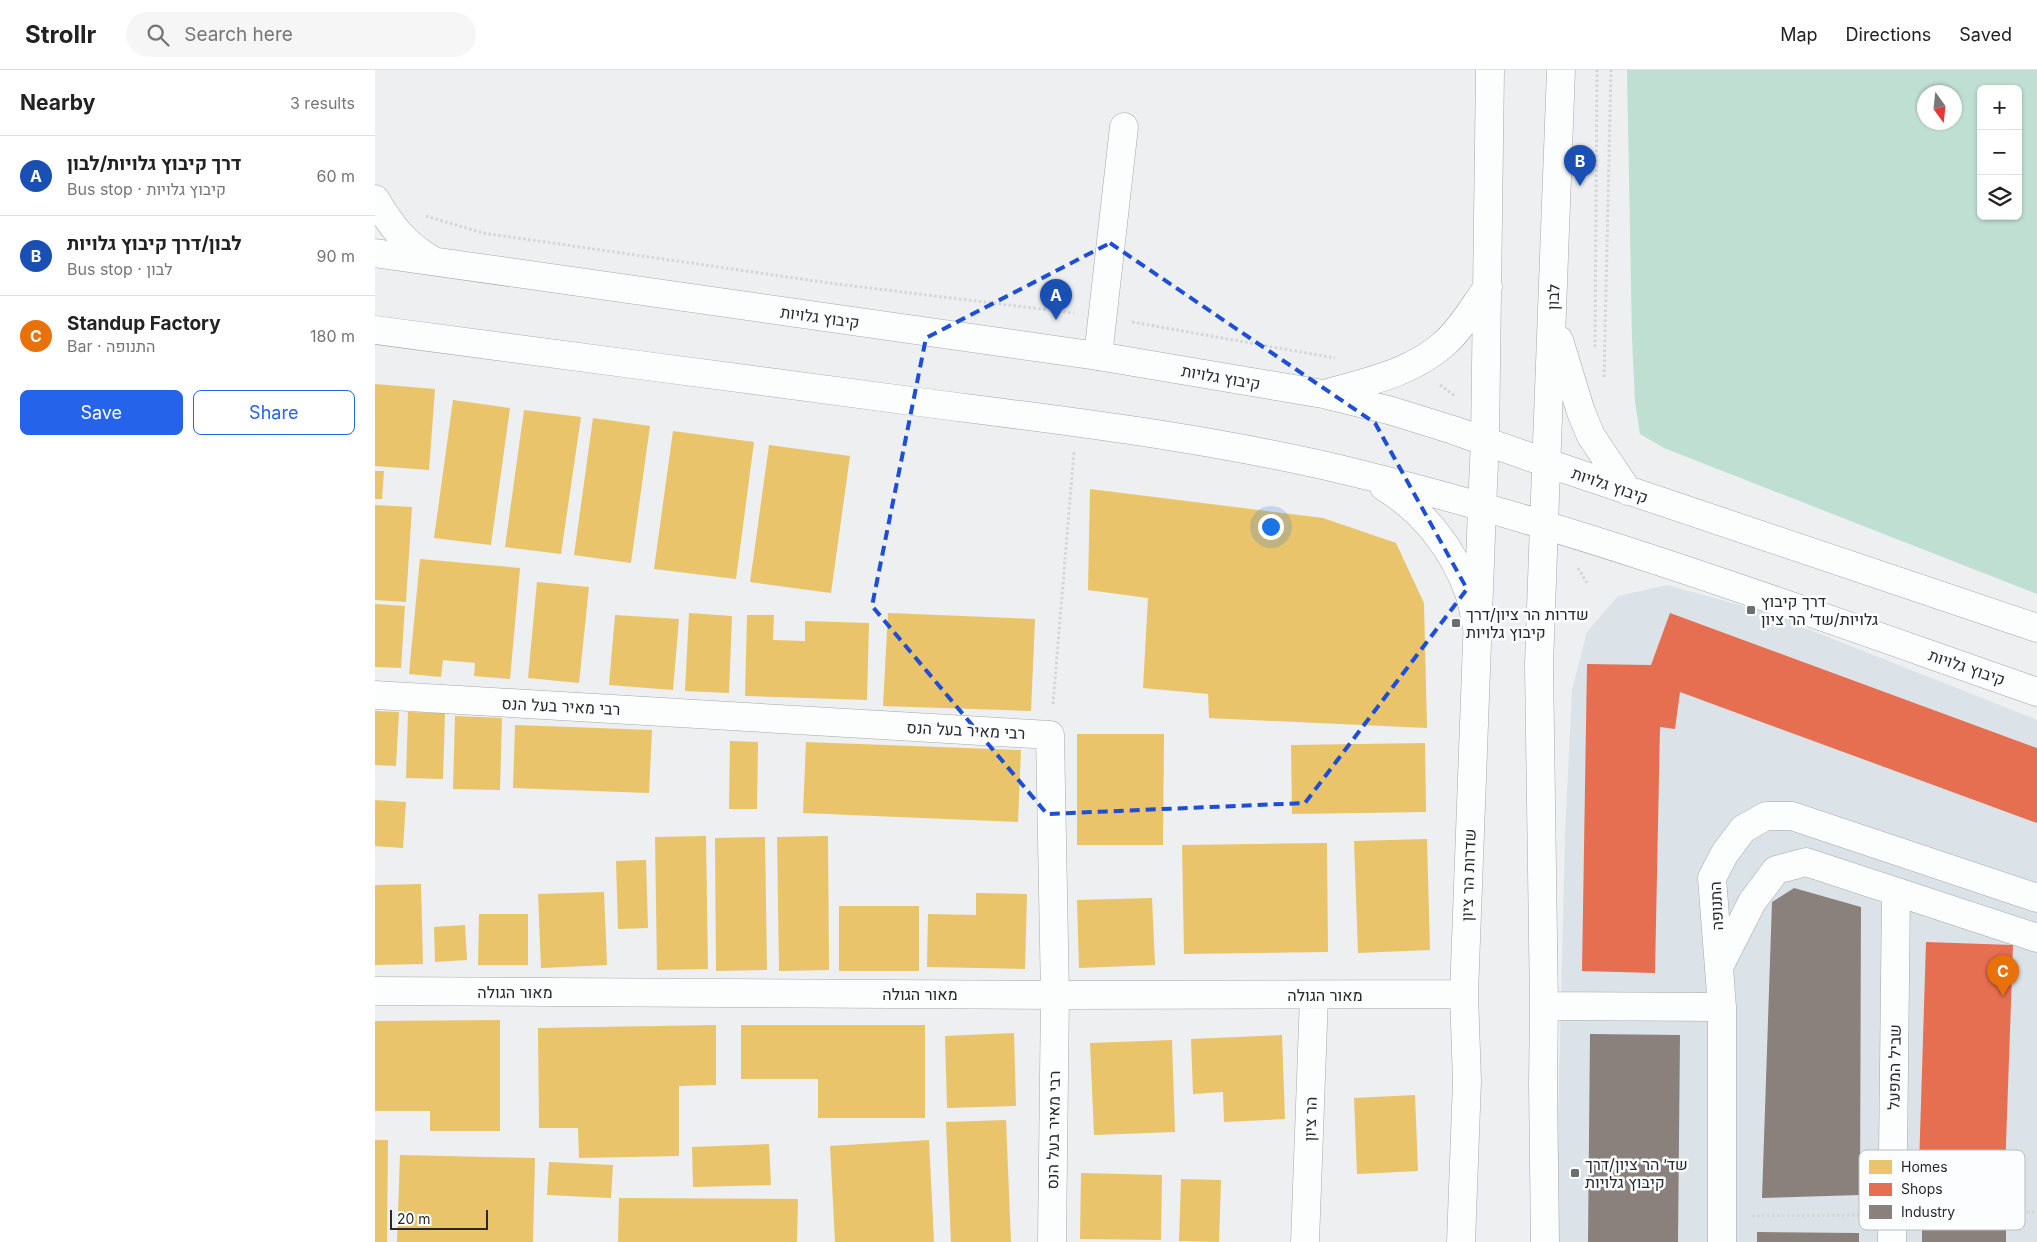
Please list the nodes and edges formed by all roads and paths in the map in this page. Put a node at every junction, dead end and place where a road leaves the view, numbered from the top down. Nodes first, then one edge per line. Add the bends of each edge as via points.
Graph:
1 (1490, 70) edge
2 (1561, 70) edge
3 (1597, 70) edge
4 (1611, 70) edge
5 (1124, 127) dead end
6 (375, 199) edge
7 (421, 214) dead end
8 (375, 253) edge
9 (438, 263) junction
10 (1488, 287) junction
11 (1552, 309) junction
12 (1103, 316) junction
13 (375, 330) edge
14 (1595, 354) dead end
15 (1098, 356) junction
16 (1342, 357) dead end
17 (1603, 384) dead end
18 (1323, 394) junction
19 (1485, 441) junction
20 (1075, 442) dead end
21 (1547, 463) junction
22 (1358, 473) junction
23 (1628, 491) junction
24 (1482, 508) junction
25 (1544, 524) junction
26 (1576, 564) dead end
27 (1588, 585) dead end
28 (1477, 627) junction
29 (2037, 628) edge
30 (2037, 692) edge
31 (375, 695) edge
32 (1050, 735) junction
33 (1897, 893) junction
34 (2037, 898) edge
35 (2037, 938) edge
36 (1720, 965) junction
37 (375, 991) edge
38 (1464, 994) junction
39 (1055, 995) junction
40 (1315, 996) junction
41 (1544, 1006) junction
42 (1722, 1007) junction
43 (1893, 1150) edge
44 (1052, 1242) edge
45 (1305, 1242) edge
46 (1461, 1242) edge
47 (1545, 1242) edge
48 (1722, 1242) edge

1 - 10 street
2 - 11 street, לבון
3 - 14 path
4 - 17 path
5 - 12 street
6 - 9 street via 408,244
7 - 12 path via 493,234 829,283
8 - 9 street, קיבוץ גלויות
9 - 15 street, קיבוץ גלויות
10 - 18 street via 1447,342 1424,359 1391,375
10 - 19 street
11 - 21 street, לבון
11 - 23 street via 1560,345 1591,436
12 - 15 street
12 - 16 path via 1333,358
13 - 22 street, קיבוץ גלויות via 1104,426
15 - 18 street, קיבוץ גלויות
18 - 19 street, קיבוץ גלויות via 1392,411
19 - 21 street, קיבוץ גלויות
19 - 24 street
20 - 32 path
21 - 23 street, קיבוץ גלויות
21 - 25 street, לבון
22 - 24 street, קיבוץ גלויות
22 - 28 street via 1410,504 1434,530 1462,575
23 - 29 street, קיבוץ גלויות
24 - 25 street, קיבוץ גלויות
24 - 28 street, שדרות הר ציון
25 - 30 street, קיבוץ גלויות via 1652,558
25 - 41 street via 1539,665
26 - 27 path
28 - 38 street, שדרות הר ציון
31 - 32 street, רבי מאיר בעל הנס
32 - 39 street, רבי מאיר בעל הנס
33 - 35 street
33 - 36 street via 1806,862 1776,870 1753,902
33 - 43 street, שביל המפעל
34 - 36 street, התנופה via 1792,816 1766,816 1743,829 1712,878
36 - 42 street, התנופה
37 - 39 street, מאור הגולה
38 - 40 street, מאור הגולה
38 - 46 street, שדרות הר ציון via 1467,1080
39 - 40 street, מאור הגולה
39 - 44 street, רבי מאיר בעל הנס
40 - 45 street, הר ציון
41 - 42 street
41 - 47 street
42 - 48 street, התנופה

